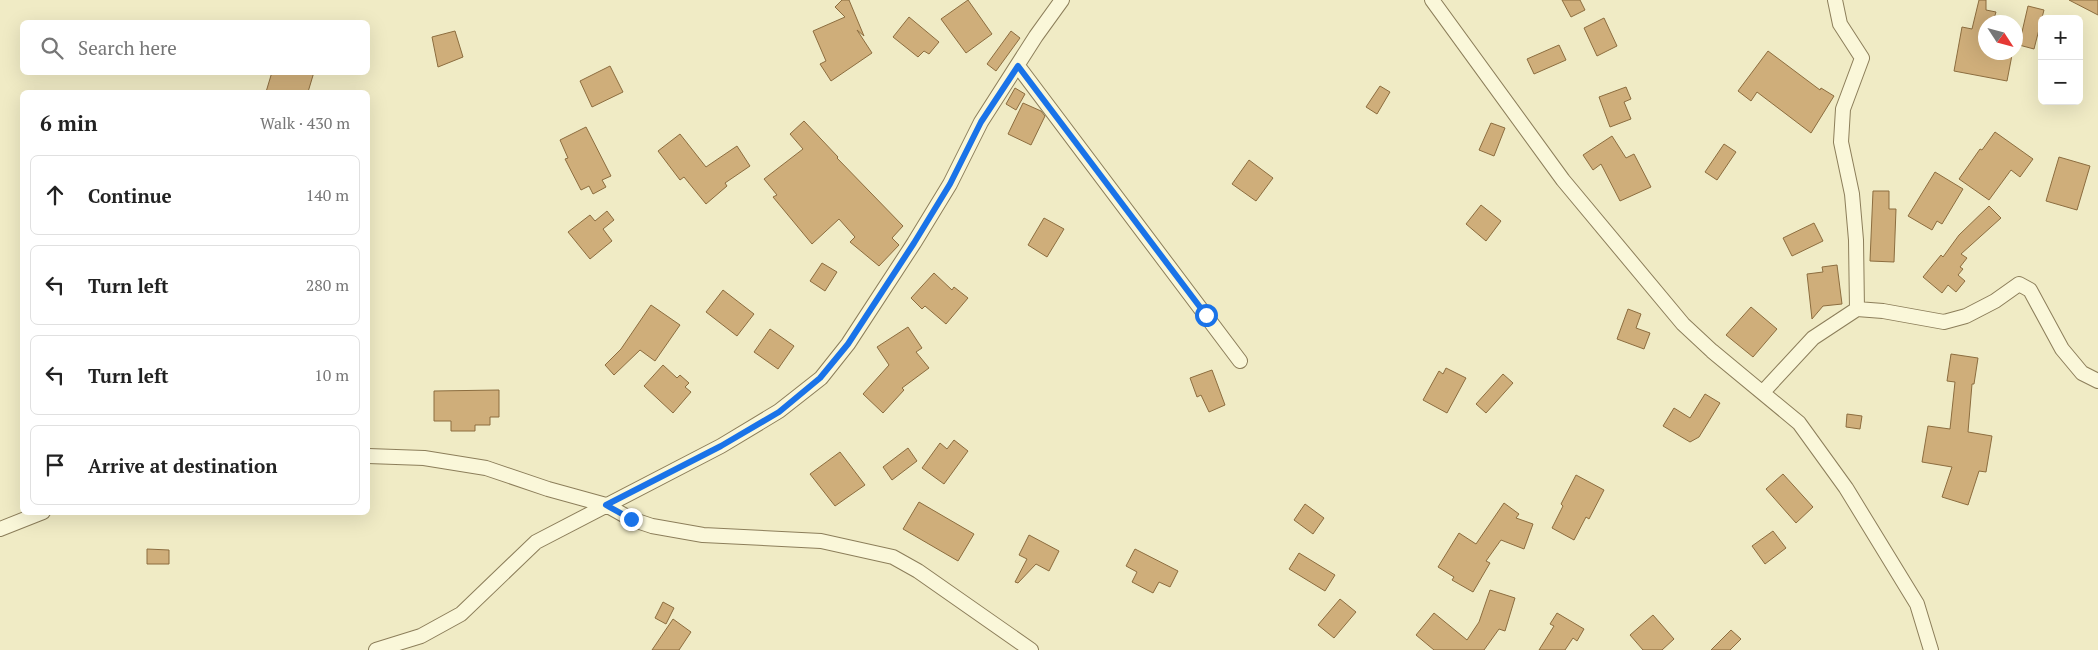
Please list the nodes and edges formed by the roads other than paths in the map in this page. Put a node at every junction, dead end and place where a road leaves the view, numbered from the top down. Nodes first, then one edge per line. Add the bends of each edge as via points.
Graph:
1 (1062, 0) edge
2 (1432, 0) edge
3 (1835, 0) edge
4 (1018, 66) junction
5 (1857, 310) junction
6 (1240, 360) dead end
7 (2098, 381) edge
8 (1763, 392) junction
9 (370, 456) edge
10 (606, 505) junction
11 (35, 515) edge
12 (0, 529) edge
13 (376, 650) edge
14 (1031, 650) edge
15 (1931, 650) edge

1 - 4 street
2 - 8 street via 1563,180 1615,244 1683,324
3 - 5 street via 1840,24 1862,58 1843,109 1841,142 1852,194
4 - 6 street
4 - 10 street via 981,122 950,184 914,243 848,344 820,378 779,412
5 - 7 street via 1883,311 1944,322 1966,316 2019,284 2030,290 2067,355 2082,373
5 - 8 street via 1812,338
8 - 15 street via 1799,423 1846,488 1917,604
9 - 10 street via 424,458 486,468
10 - 13 street via 536,542 461,614 421,636
10 - 14 street via 652,526 703,535 821,541 893,557
11 - 12 street

